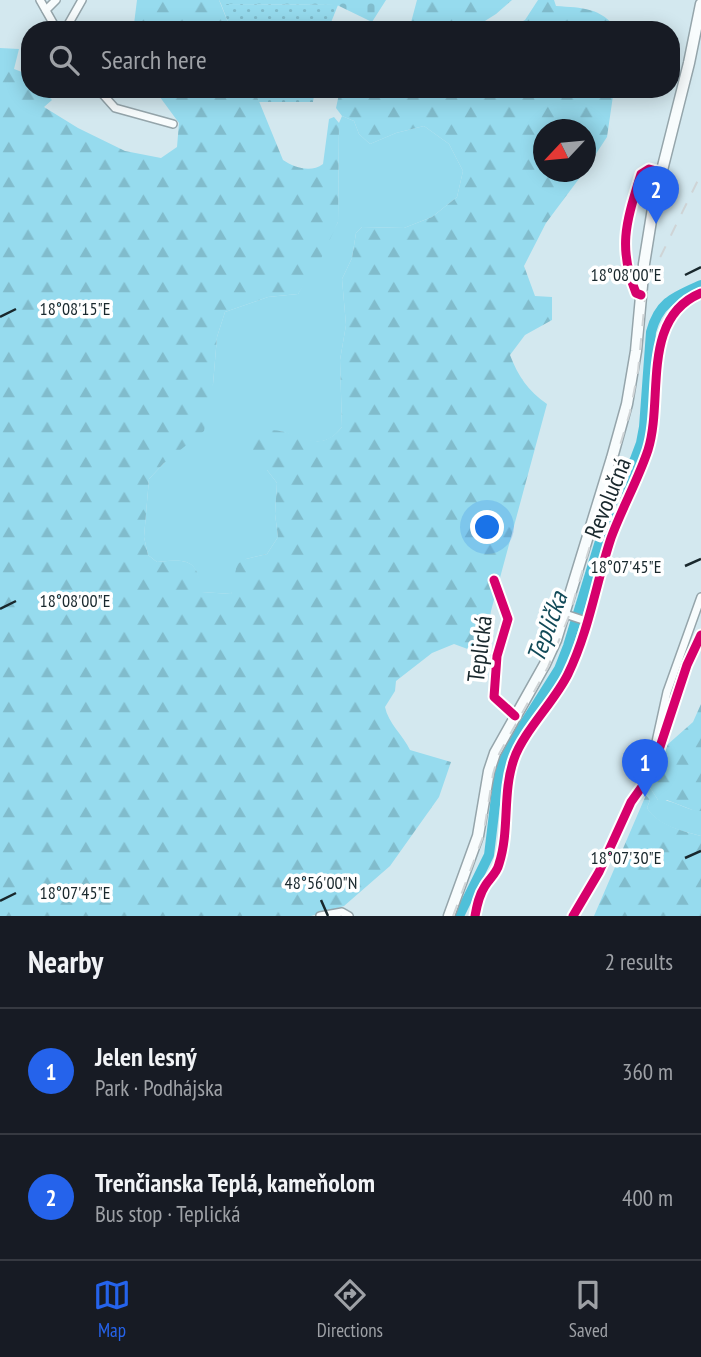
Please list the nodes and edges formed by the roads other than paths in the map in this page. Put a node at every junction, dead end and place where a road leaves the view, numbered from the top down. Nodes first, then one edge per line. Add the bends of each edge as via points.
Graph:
1 (40, 0) edge
2 (56, 0) edge
3 (82, 0) edge
4 (701, 4) edge
5 (46, 10) junction
6 (52, 21) edge
7 (70, 21) edge
8 (106, 98) edge
9 (173, 124) dead end
10 (660, 172) junction
11 (701, 293) edge
12 (641, 295) junction
13 (494, 580) dead end
14 (701, 597) edge
15 (568, 615) junction
16 (584, 621) junction
17 (701, 635) edge
18 (515, 716) junction
19 (643, 786) junction
20 (320, 916) edge
21 (349, 916) edge
22 (449, 916) edge
23 (475, 916) edge
24 (573, 916) edge

1 - 5 street
2 - 5 street
3 - 7 street
4 - 10 main road
5 - 6 street
8 - 9 street via 115,108
10 - 12 main road
10 - 12 street via 641,174 625,225 625,260 636,293
11 - 16 street, Revolučná via 684,302 668,323 659,358 649,447 611,538
12 - 15 main road via 627,404
13 - 18 street, Teplická via 508,619 496,656 494,697
14 - 19 street via 669,683
15 - 16 street
15 - 18 main road
16 - 23 street, Revolučná via 566,678 514,757 499,865 481,892
17 - 19 street via 658,758
18 - 22 main road via 492,760 478,836
19 - 24 street
20 - 21 street via 342,912

